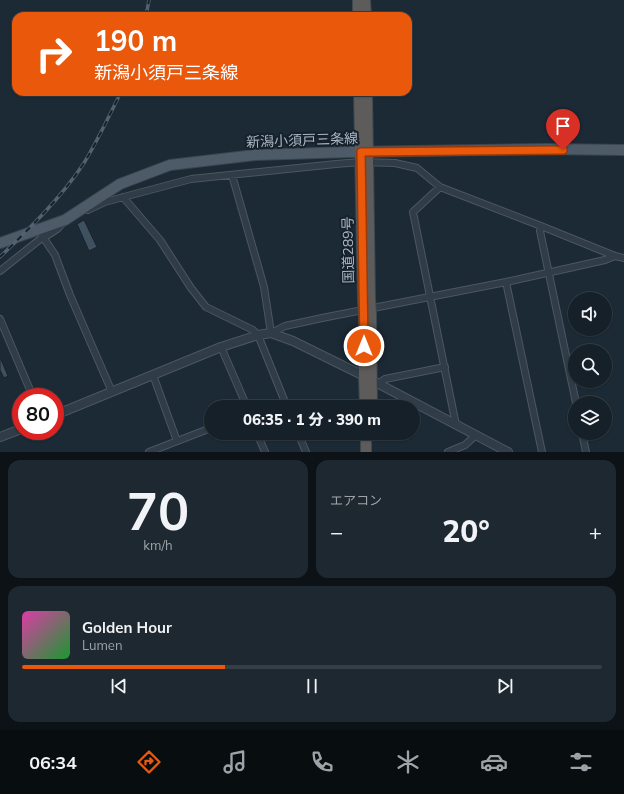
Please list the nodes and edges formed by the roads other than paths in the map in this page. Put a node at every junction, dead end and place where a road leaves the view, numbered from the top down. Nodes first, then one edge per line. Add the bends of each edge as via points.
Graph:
1 (358, 0) edge
2 (365, 0) edge
3 (358, 12) edge
4 (366, 12) edge
5 (360, 96) edge
6 (367, 96) edge
7 (624, 150) edge
8 (365, 153) junction
9 (232, 175) junction
10 (440, 187) junction
11 (123, 197) junction
12 (65, 220) junction
13 (541, 226) junction
14 (43, 237) junction
15 (0, 243) edge
16 (615, 256) junction
17 (624, 258) edge
18 (0, 271) edge
19 (548, 273) junction
20 (506, 282) junction
21 (430, 297) junction
22 (0, 319) edge
23 (271, 333) junction
24 (258, 335) junction
25 (222, 347) junction
26 (445, 367) junction
27 (153, 375) junction
28 (371, 380) junction
29 (29, 388) edge
30 (112, 392) junction
31 (574, 396) edge
32 (243, 400) edge
33 (284, 400) edge
34 (367, 400) edge
35 (372, 400) edge
36 (64, 411) edge
37 (456, 425) junction
38 (204, 431) edge
39 (12, 432) edge
40 (476, 435) junction
41 (0, 437) edge
42 (260, 440) edge
43 (301, 440) edge
44 (366, 440) edge
45 (373, 440) edge
46 (583, 440) edge
47 (177, 441) junction
48 (149, 452) edge
49 (265, 452) edge
50 (306, 452) edge
51 (366, 452) edge
52 (373, 452) edge
53 (448, 452) edge
54 (508, 452) edge
55 (542, 452) edge
56 (586, 452) edge

1 - 3 highway
2 - 4 highway
5 - 8 highway, 国道289号
6 - 8 highway, 国道289号
7 - 8 main road, 新潟小須戸三条線
8 - 9 street
8 - 10 street via 417,168
8 - 12 main road, 新潟小須戸三条線 via 255,155 170,165 120,184
8 - 28 highway, 国道289号, bridge via 367,314
9 - 11 street via 191,179
9 - 23 street via 264,287
10 - 13 street
10 - 21 street via 413,212
11 - 12 street
11 - 24 street via 160,240 206,307
12 - 14 street
12 - 15 main road, 新潟小須戸三条線
13 - 16 street
13 - 19 street
14 - 18 street
14 - 30 street via 55,255
16 - 17 street
16 - 19 street
19 - 20 street
19 - 31 street
20 - 21 street
20 - 55 street
21 - 23 street via 285,326
21 - 26 street
22 - 29 street
23 - 24 street
23 - 28 street via 293,341
24 - 25 street
24 - 33 street
25 - 27 street
25 - 32 street
26 - 28 street
26 - 37 street
27 - 30 street
27 - 47 street
28 - 34 highway, 国道289号
28 - 35 highway, 国道289号
28 - 37 street
30 - 36 street
37 - 40 street
38 - 47 street
39 - 41 street
40 - 53 street via 465,445
40 - 54 street
42 - 49 street
43 - 50 street
44 - 51 highway
45 - 52 highway
46 - 56 street
47 - 48 street

